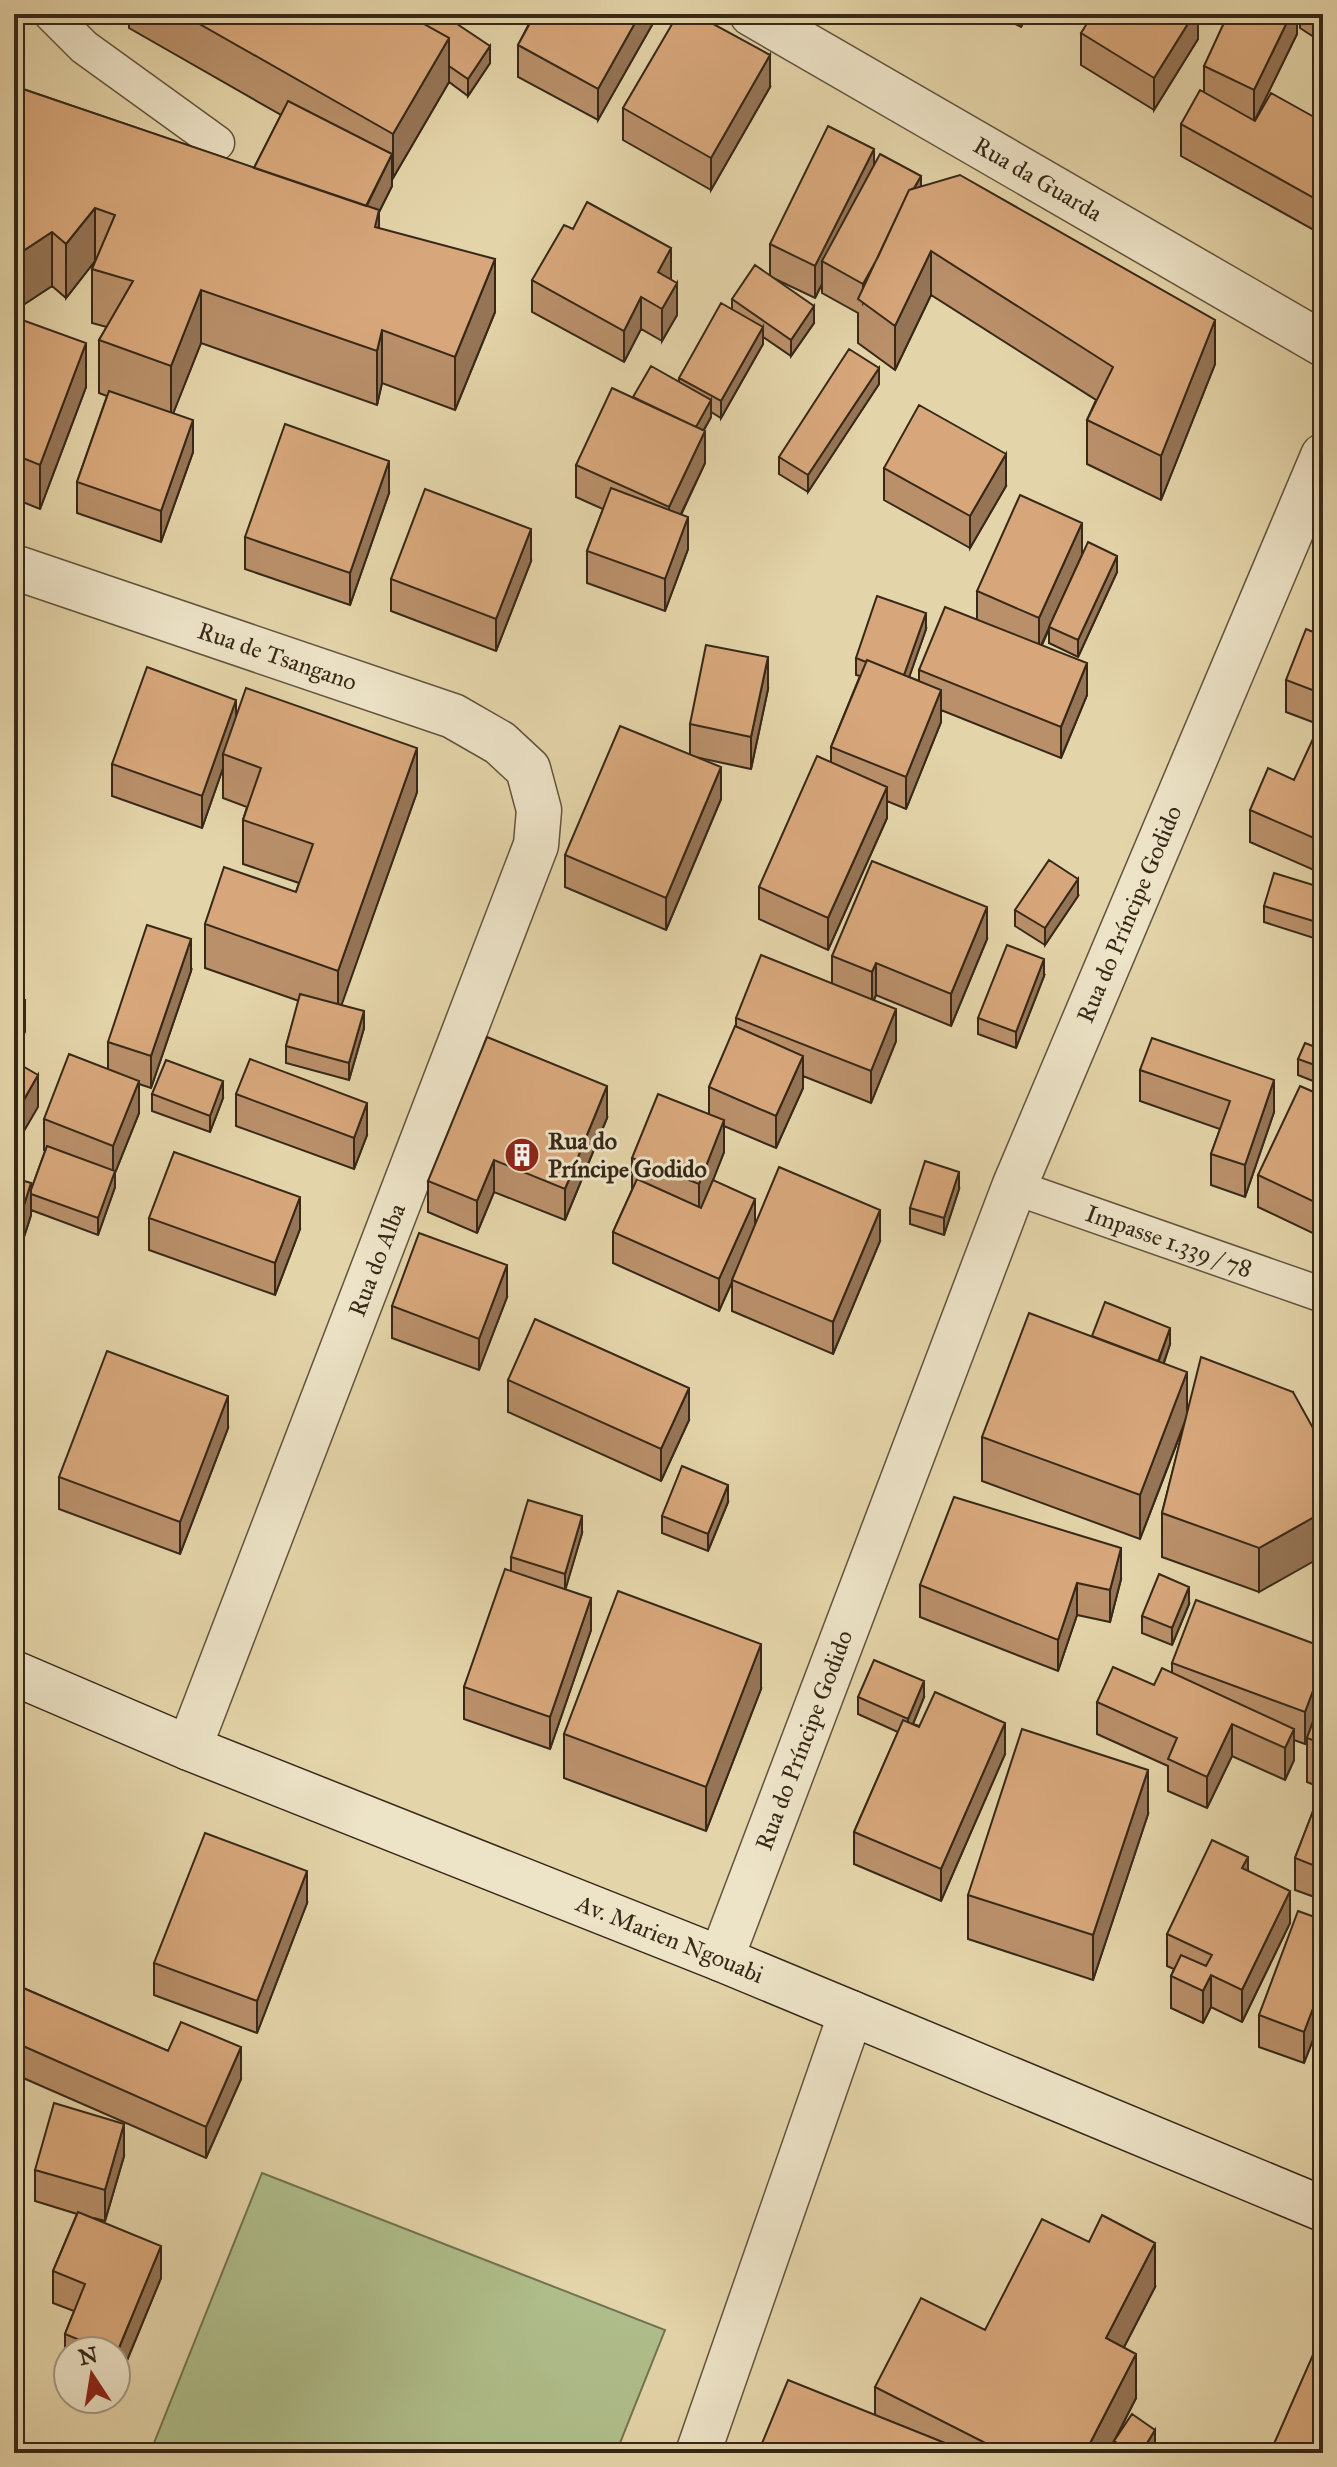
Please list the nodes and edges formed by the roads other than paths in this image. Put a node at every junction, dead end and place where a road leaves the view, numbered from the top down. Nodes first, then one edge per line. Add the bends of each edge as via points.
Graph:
1 (51, 14) edge
2 (752, 14) edge
3 (217, 143) dead end
4 (1323, 344) edge
5 (1323, 456) edge
6 (14, 567) edge
7 (528, 769) joint
8 (1014, 1187) junction
9 (1323, 1295) edge
10 (14, 1673) edge
11 (189, 1748) junction
12 (721, 1959) junction
13 (851, 2013) junction
14 (1323, 2209) edge
15 (698, 2453) edge

1 - 3 lane via 84,47
2 - 4 street, Rua da Guarda
5 - 8 street, Rua do Príncipe Godido
6 - 7 street, Rua de Tsangano via 453,716 500,743
7 - 11 street, Rua do Alba via 539,810 536,845
8 - 9 lane, Impasse 1.339 / 78
8 - 12 street, Rua do Príncipe Godido
10 - 11 street, Av. Marien Ngouabi
11 - 12 street, Av. Marien Ngouabi
12 - 13 street, Av. Marien Ngouabi
13 - 14 street, Av. Marien Ngouabi
13 - 15 street

